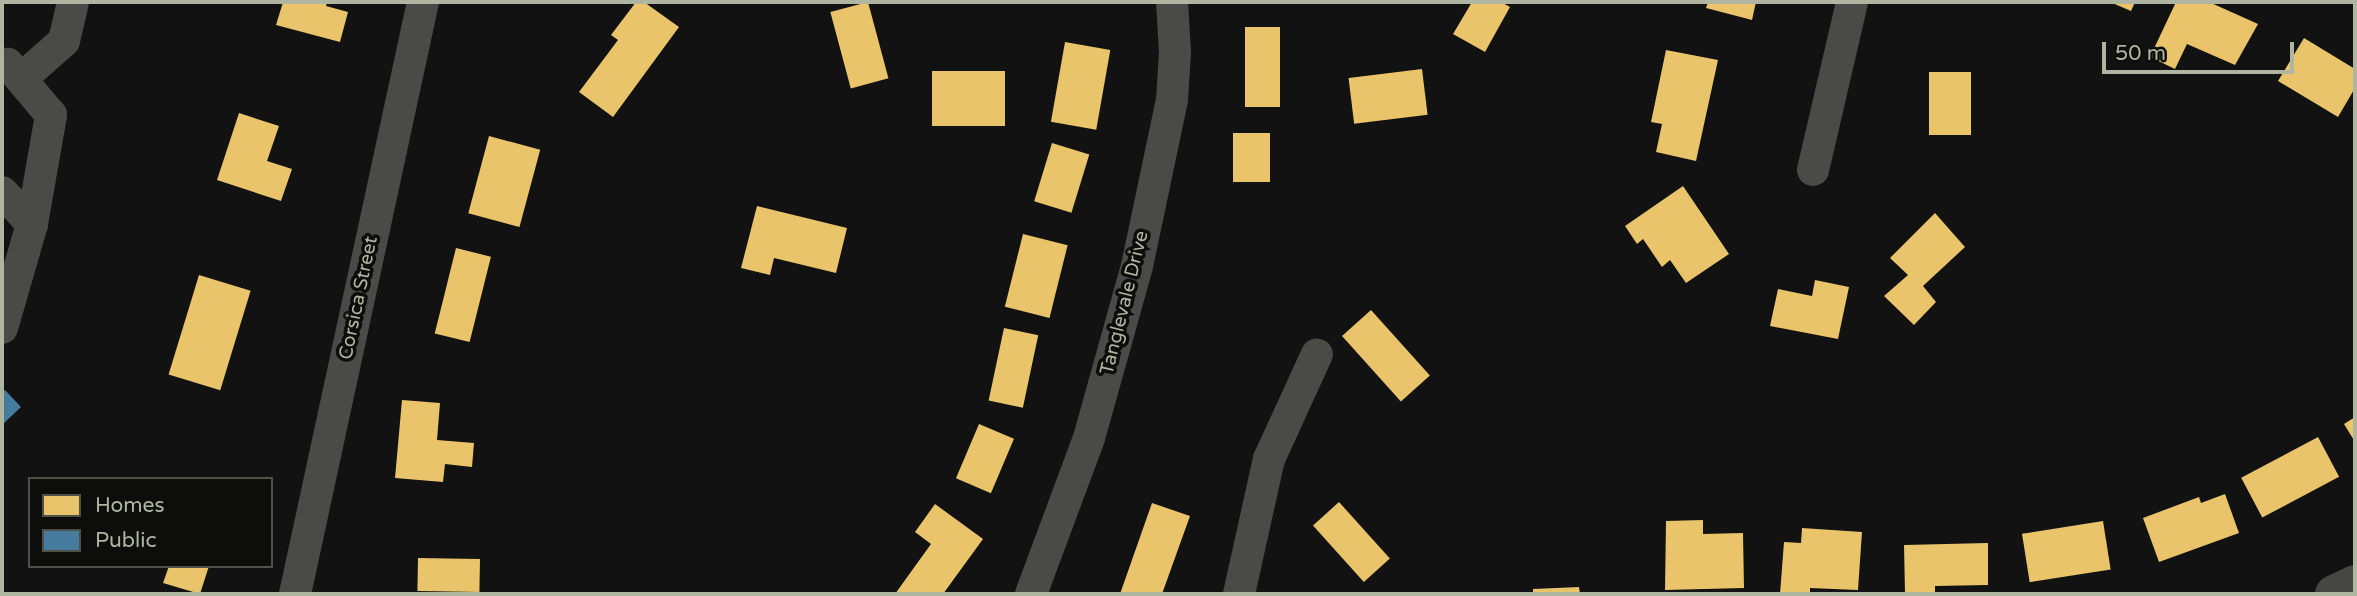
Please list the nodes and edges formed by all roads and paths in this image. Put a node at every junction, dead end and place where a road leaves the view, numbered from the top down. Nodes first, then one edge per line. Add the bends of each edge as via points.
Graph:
1 (73, 2) edge
2 (423, 2) edge
3 (1172, 2) edge
4 (1852, 2) edge
5 (8, 67) edge
6 (1813, 170) dead end
7 (2, 192) edge
8 (32, 224) junction
9 (3, 314) edge
10 (1317, 354) dead end
11 (2355, 584) edge
12 (295, 594) edge
13 (1031, 594) edge
14 (1239, 594) edge
15 (2334, 594) edge

1 - 5 street via 64,41
2 - 12 street, Corsica Street
3 - 13 street, Tanglevale Drive via 1175,52 1171,100 1134,278 1089,438
4 - 6 street
5 - 8 street via 51,116
7 - 8 street
8 - 9 street
10 - 14 street via 1269,459 1247,541
11 - 15 main road

